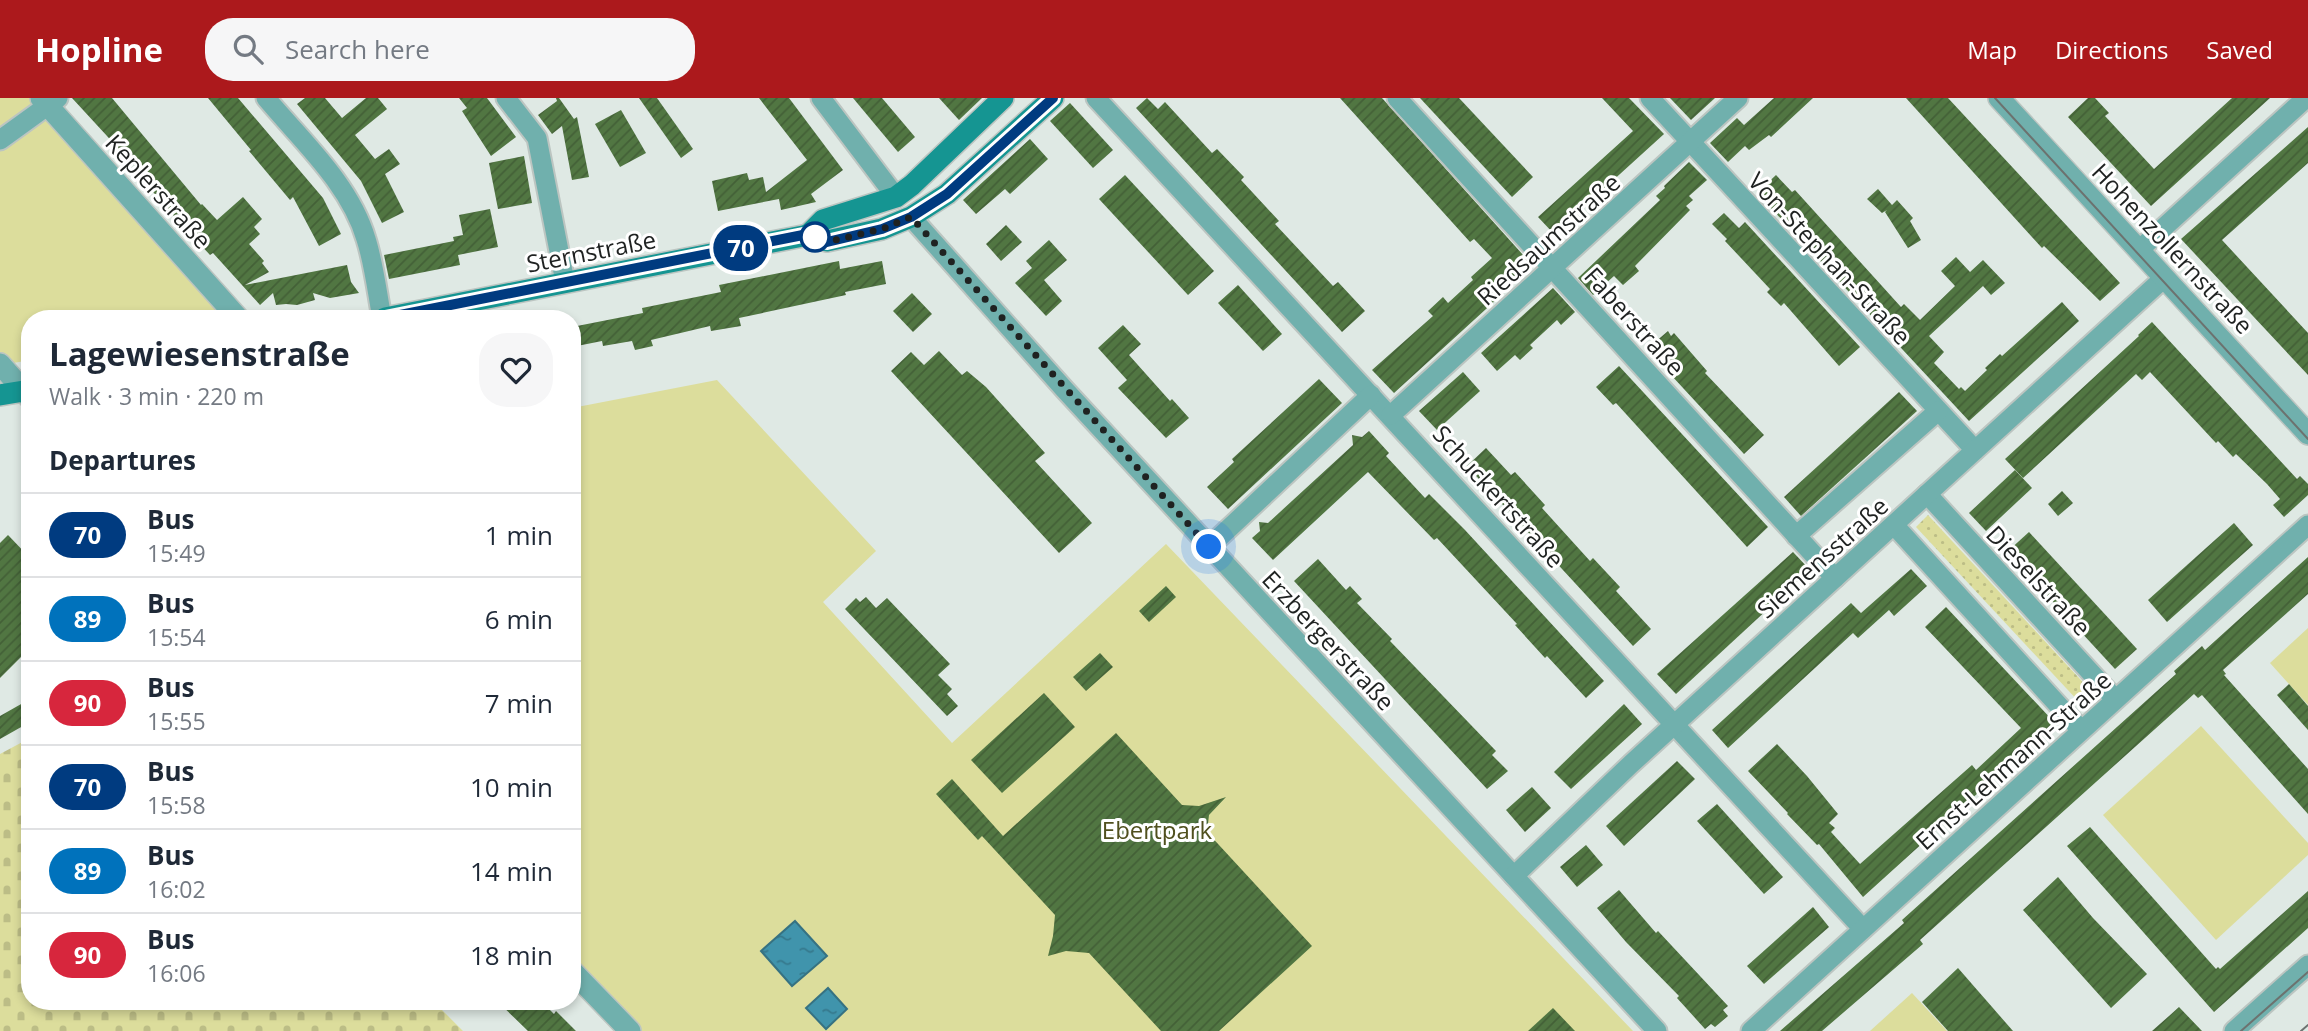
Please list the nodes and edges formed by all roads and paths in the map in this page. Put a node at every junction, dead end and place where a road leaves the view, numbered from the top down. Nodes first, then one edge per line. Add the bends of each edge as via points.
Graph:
1 (266, 98) edge
2 (506, 98) edge
3 (821, 98) edge
4 (1003, 98) edge
5 (1053, 98) edge
6 (1096, 98) edge
7 (1397, 98) edge
8 (1650, 98) edge
9 (1738, 98) edge
10 (1999, 98) edge
11 (2305, 98) edge
12 (49, 101) edge
13 (0, 140) edge
14 (1690, 142) junction
15 (895, 197) junction
16 (911, 217) junction
17 (808, 234) junction
18 (2140, 250) junction
19 (1552, 267) junction
20 (2164, 278) junction
21 (565, 282) junction
22 (231, 310) edge
23 (382, 310) edge
24 (424, 310) edge
25 (0, 363) edge
26 (21, 386) edge
27 (21, 394) edge
28 (1371, 394) junction
29 (0, 396) edge
30 (1938, 411) junction
31 (1391, 415) junction
32 (2308, 433) edge
33 (1975, 450) junction
34 (1927, 494) junction
35 (1894, 525) junction
36 (2308, 525) edge
37 (1796, 536) junction
38 (1209, 547) junction
39 (1835, 578) junction
40 (2115, 699) junction
41 (1674, 726) junction
42 (2081, 730) junction
43 (1514, 876) junction
44 (1863, 929) junction
45 (2308, 965) edge
46 (581, 980) edge
47 (630, 1031) edge
48 (1657, 1031) edge
49 (1751, 1031) edge
50 (2234, 1031) edge

1 - 23 street via 353,208 366,238
2 - 21 street via 537,138
3 - 15 street
4 - 15 main road, Sternstraße
5 - 16 main road, Sternstraße via 947,194
6 - 28 street, Schuckertstraße
7 - 19 street, Faberstraße
8 - 14 street, Von-Stephan-Straße
9 - 14 street, Riedsaumstraße
10 - 18 street, Hohenzollernstraße
11 - 18 street
12 - 13 street
12 - 22 street, Keplerstraße
14 - 19 street, Riedsaumstraße
14 - 30 street, Von-Stephan-Straße
15 - 16 main road
15 - 17 main road, Sternstraße via 823,220
16 - 17 main road, Sternstraße via 827,242
16 - 38 street, Erzbergerstraße
17 - 21 main road, Sternstraße
18 - 20 street, Hohenzollernstraße
19 - 31 street, Riedsaumstraße
19 - 37 street, Faberstraße
20 - 32 street, Hohenzollernstraße
20 - 33 street, Siemensstraße
21 - 24 main road, Sternstraße
25 - 26 street
27 - 29 main road
28 - 31 street, Schuckertstraße
28 - 38 street
30 - 33 street, Von-Stephan-Straße
30 - 37 street, Siemensstraße
31 - 41 street, Schuckertstraße
33 - 34 street, Siemensstraße
34 - 35 street, Siemensstraße
34 - 40 street, Dieselstraße
35 - 39 street, Siemensstraße
35 - 42 street
36 - 40 street, Ernst-Lehmann-Straße
37 - 39 street, Faberstraße
38 - 43 street, Erzbergerstraße
39 - 41 street, Siemensstraße
40 - 42 street, Ernst-Lehmann-Straße
41 - 43 street, Siemensstraße
41 - 44 street, Schuckertstraße
42 - 44 street, Ernst-Lehmann-Straße
43 - 48 street, Erzbergerstraße
44 - 49 street, Ernst-Lehmann-Straße
45 - 50 street
46 - 47 street

